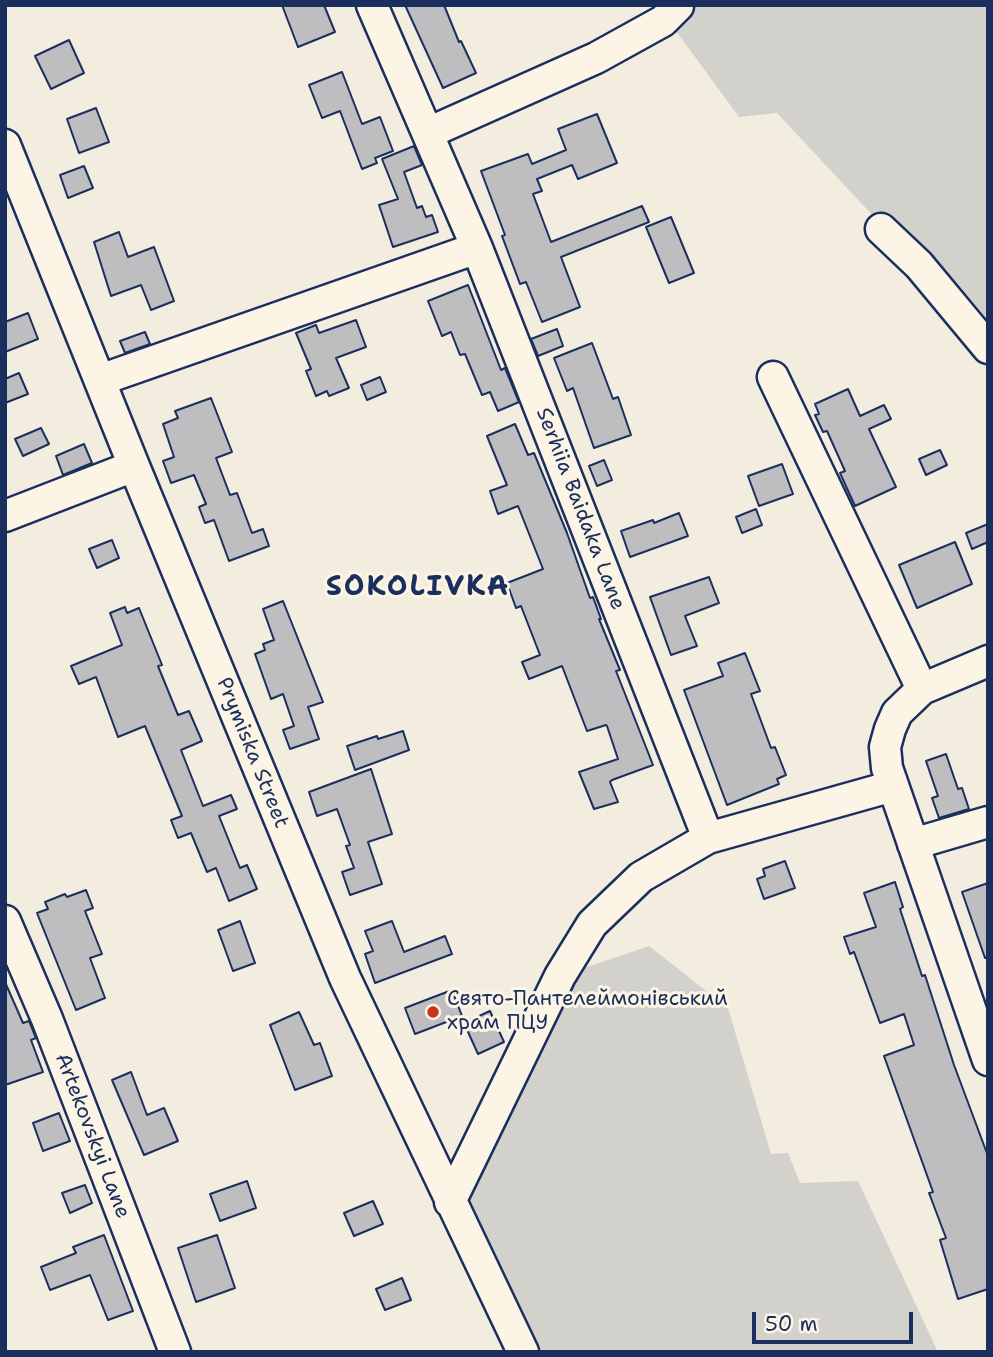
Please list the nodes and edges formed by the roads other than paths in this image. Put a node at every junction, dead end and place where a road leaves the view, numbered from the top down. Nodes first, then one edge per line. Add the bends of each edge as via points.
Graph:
1 (372, 5) edge
2 (678, 6) edge
3 (428, 133) junction
4 (5, 145) edge
5 (881, 229) dead end
6 (477, 248) junction
7 (988, 348) edge
8 (773, 377) dead end
9 (100, 380) junction
10 (134, 466) junction
11 (5, 516) edge
12 (988, 661) edge
13 (922, 689) junction
14 (893, 786) junction
15 (988, 822) edge
16 (708, 838) junction
17 (913, 844) junction
18 (5, 921) edge
19 (988, 1060) edge
20 (450, 1202) junction
21 (175, 1352) edge
22 (523, 1352) edge

1 - 3 street, Serhiia Baidaka Lane
2 - 3 street via 663,21 596,58
3 - 6 street, Serhiia Baidaka Lane
4 - 9 street, Prymiska Street
5 - 7 street via 919,265
6 - 9 street
6 - 16 street, Serhiia Baidaka Lane
8 - 13 street
9 - 10 street, Prymiska Street
10 - 11 street
10 - 20 street, Prymiska Street via 345,978
12 - 13 street
13 - 14 street via 897,713 890,729 887,768
14 - 16 street
14 - 17 street
15 - 17 street
16 - 20 street via 641,877 592,924 560,976
17 - 19 street
18 - 21 street, Artekovskyi Lane
20 - 22 street, Prymiska Street

